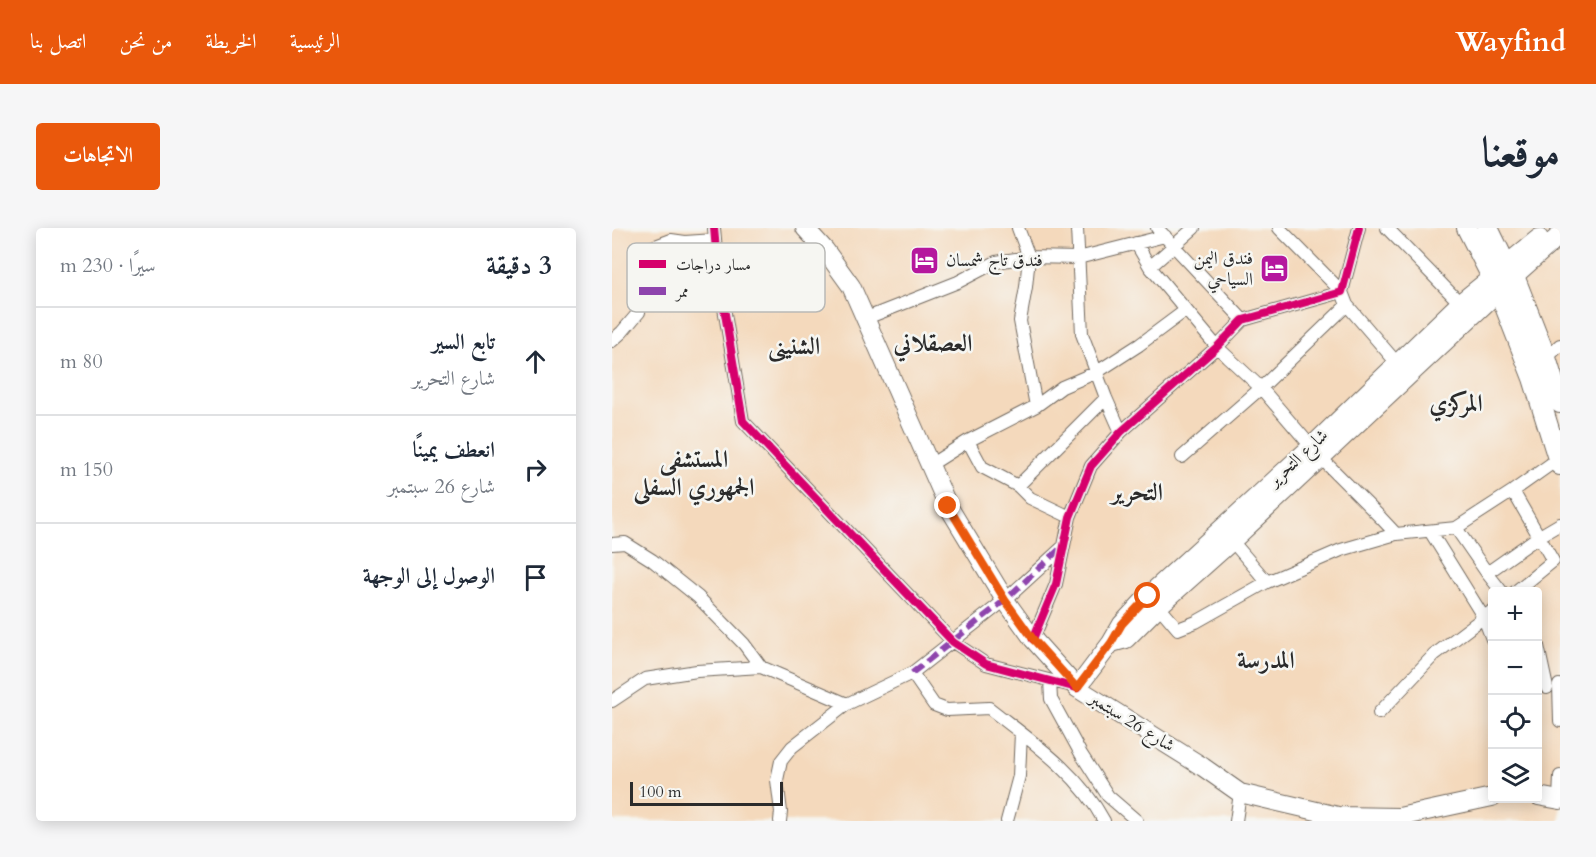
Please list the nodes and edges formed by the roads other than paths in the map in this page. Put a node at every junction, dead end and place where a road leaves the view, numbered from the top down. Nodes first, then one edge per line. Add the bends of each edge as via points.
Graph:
1 (805, 228) edge
2 (1018, 228) edge
3 (1077, 228) edge
4 (1194, 228) edge
5 (1279, 228) edge
6 (1359, 228) edge
7 (1387, 228) edge
8 (1467, 228) edge
9 (1488, 228) edge
10 (1552, 228) edge
11 (715, 234) edge
12 (1560, 235) edge
13 (1165, 237) edge
14 (663, 243) edge
15 (819, 243) edge
16 (1136, 243) junction
17 (825, 250) edge
18 (1029, 258) junction
19 (1078, 258) junction
20 (1150, 267) junction
21 (1502, 277) junction
22 (1342, 292) junction
23 (1347, 305) junction
24 (1186, 310) junction
25 (1465, 310) junction
26 (639, 312) edge
27 (725, 312) edge
28 (864, 319) junction
29 (1243, 320) junction
30 (612, 341) edge
31 (1217, 347) junction
32 (1553, 351) edge
33 (1402, 370) junction
34 (1097, 372) junction
35 (1262, 388) junction
36 (1106, 398) junction
37 (1560, 403) edge
38 (1036, 406) junction
39 (1121, 432) junction
40 (968, 441) junction
41 (1316, 452) junction
42 (1182, 457) dead end
43 (1559, 462) edge
44 (930, 465) junction
45 (1018, 486) junction
46 (1513, 491) junction
47 (1070, 517) junction
48 (1560, 524) edge
49 (1456, 528) junction
50 (1430, 531) junction
51 (1396, 534) junction
52 (1538, 537) junction
53 (1232, 541) junction
54 (612, 544) edge
55 (1064, 545) junction
56 (1487, 573) junction
57 (1267, 582) junction
58 (1499, 587) edge
59 (1520, 587) edge
60 (1005, 600) junction
61 (1154, 601) junction
62 (1488, 615) edge
63 (1033, 639) junction
64 (953, 642) junction
65 (1542, 659) edge
66 (761, 667) junction
67 (912, 673) junction
68 (1050, 681) junction
69 (1551, 687) edge
70 (1077, 688) junction
71 (612, 701) edge
72 (847, 704) junction
73 (1379, 713) dead end
74 (1560, 721) edge
75 (1021, 733) junction
76 (1560, 776) edge
77 (1240, 793) junction
78 (1542, 797) edge
79 (1488, 799) edge
80 (1560, 800) edge
81 (1450, 814) edge
82 (784, 818) edge
83 (1007, 821) edge
84 (1104, 821) edge
85 (1137, 821) edge
86 (1236, 821) edge

1 - 15 main road, شارع 26 سبتمبر
2 - 18 street
3 - 19 street
4 - 13 street
5 - 22 street
6 - 22 street
7 - 25 street
8 - 21 main road
9 - 21 main road
10 - 21 main road, شارع التحرير
11 - 14 street
12 - 21 main road, شارع التحرير
13 - 16 street
13 - 20 street
13 - 29 street
16 - 19 street
16 - 20 street
17 - 28 main road, شارع 26 سبتمبر via 851,286
18 - 19 street
18 - 28 street via 996,262 958,282
18 - 38 street via 1020,321
19 - 34 street via 1082,334
20 - 24 street
21 - 25 main road, شارع التحرير
21 - 32 main road
21 - 43 main road
22 - 23 street
22 - 29 street
23 - 33 street
23 - 35 street
24 - 31 street
24 - 34 street
25 - 33 main road, شارع التحرير
26 - 30 street
27 - 64 street via 743,421
28 - 44 main road, شارع 26 سبتمبر
29 - 31 street
31 - 35 street
31 - 39 street
32 - 37 main road
33 - 41 main road, شارع التحرير
34 - 36 street
34 - 38 street via 1062,387
35 - 41 street
35 - 42 street
36 - 39 street
36 - 45 street
38 - 40 street
39 - 47 street via 1091,466
40 - 44 street
40 - 45 street via 982,467
41 - 51 street
41 - 53 main road, شارع التحرير
41 - 61 main road, شارع التحرير
43 - 46 street
44 - 60 main road, شارع 26 سبتمبر via 948,506
45 - 47 street via 1030,498
46 - 49 street
46 - 52 street
47 - 55 street
48 - 52 street
49 - 50 street
49 - 56 street
50 - 51 street
50 - 62 street
51 - 57 street via 1341,550
52 - 56 street
52 - 59 street via 1553,561
53 - 57 street
53 - 61 main road, شارع التحرير
54 - 66 street via 625,543 698,597
55 - 60 street
55 - 63 street via 1056,584
56 - 58 street
57 - 61 street via 1178,629
60 - 63 main road, شارع 26 سبتمبر
60 - 64 street
61 - 70 main road, شارع التحرير via 1122,624
62 - 73 street via 1434,655
63 - 70 main road, شارع 26 سبتمبر
64 - 67 street
64 - 68 street via 986,664
65 - 69 street
66 - 71 street via 645,679
66 - 72 street
67 - 72 street
67 - 75 street via 934,705 947,710 989,708
68 - 70 street
68 - 85 street via 1051,699 1081,754 1108,796
69 - 74 street
70 - 77 main road, شارع 26 سبتمبر
72 - 82 street via 792,747 781,761 777,780
75 - 83 street via 1019,776
75 - 84 street via 1058,761
76 - 80 street
77 - 81 main road, شارع 26 سبتمبر via 1338,816
77 - 86 street
78 - 80 main road
79 - 81 main road, شارع 26 سبتمبر

